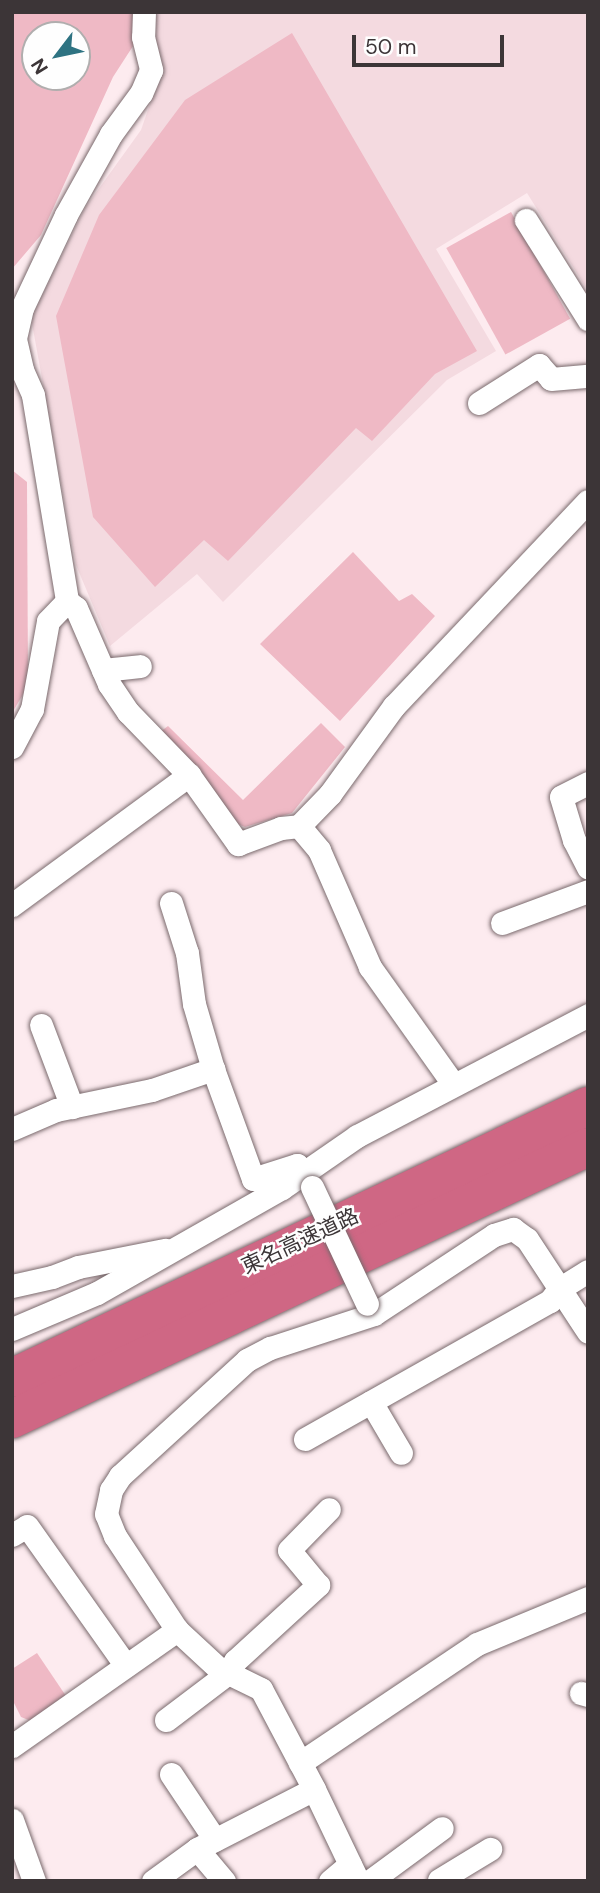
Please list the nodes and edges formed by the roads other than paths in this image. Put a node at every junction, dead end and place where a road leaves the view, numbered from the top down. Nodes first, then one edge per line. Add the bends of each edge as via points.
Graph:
1 (145, 12) edge
2 (526, 220) dead end
3 (588, 319) edge
4 (588, 376) edge
5 (479, 403) dead end
6 (588, 502) edge
7 (67, 601) junction
8 (140, 666) dead end
9 (103, 670) junction
10 (12, 747) edge
11 (188, 775) junction
12 (588, 783) edge
13 (299, 826) junction
14 (588, 868) edge
15 (588, 891) edge
16 (172, 903) dead end
17 (12, 905) edge
18 (502, 923) dead end
19 (588, 1015) edge
20 (41, 1025) dead end
21 (213, 1069) junction
22 (453, 1084) junction
23 (588, 1106) edge
24 (72, 1107) junction
25 (12, 1129) edge
26 (588, 1147) edge
27 (308, 1180) junction
28 (177, 1249) junction
29 (588, 1271) edge
30 (12, 1286) edge
31 (559, 1289) junction
32 (370, 1309) junction
33 (12, 1332) edge
34 (588, 1332) edge
35 (12, 1378) edge
36 (370, 1402) junction
37 (12, 1419) edge
38 (305, 1439) dead end
39 (401, 1452) dead end
40 (329, 1509) dead end
41 (12, 1535) edge
42 (588, 1598) edge
43 (177, 1630) junction
44 (126, 1666) junction
45 (228, 1673) junction
46 (166, 1720) dead end
47 (14, 1739) edge
48 (300, 1762) junction
49 (171, 1774) dead end
50 (314, 1789) junction
51 (12, 1819) edge
52 (442, 1829) dead end
53 (206, 1844) junction
54 (490, 1849) dead end
55 (354, 1872) edge
56 (469, 1873) edge
57 (439, 1880) edge
58 (34, 1881) edge
59 (153, 1881) edge
60 (224, 1881) edge
61 (330, 1881) edge
62 (370, 1881) edge

1 - 7 street via 143,37 151,70 66,215 22,308 15,339 33,395
2 - 3 street
4 - 5 street via 551,379 540,365
6 - 13 street via 394,706 330,794
7 - 9 street via 76,608
7 - 10 street via 48,621 32,709
8 - 9 street
9 - 11 street via 128,712
11 - 13 street via 239,844
11 - 17 street
12 - 14 street via 561,797
13 - 22 street via 319,850 370,967
15 - 18 street
16 - 21 street
19 - 22 street
20 - 24 street
21 - 24 street via 152,1090
21 - 27 street via 253,1179 297,1165
22 - 27 street via 358,1136
23 - 35 highway, 東名高速道路
24 - 25 street
26 - 37 highway, 東名高速道路
27 - 28 street
27 - 32 street, bridge
28 - 30 street via 135,1254
28 - 33 street
29 - 31 street
31 - 32 street via 527,1240 513,1229 494,1235
31 - 34 street
31 - 36 street via 550,1301
32 - 43 street via 247,1360 120,1476 111,1490 106,1514 115,1536
36 - 38 street
36 - 39 street
40 - 45 street via 289,1550 318,1585 235,1661
41 - 44 street via 27,1526
42 - 48 street via 477,1644
43 - 44 street
43 - 45 street
44 - 47 street
45 - 46 street
45 - 48 street via 261,1689
48 - 50 street
49 - 53 street
50 - 53 street
50 - 55 street
51 - 58 street
52 - 62 street
53 - 59 street
53 - 60 street
54 - 56 street
55 - 61 street
56 - 57 street

